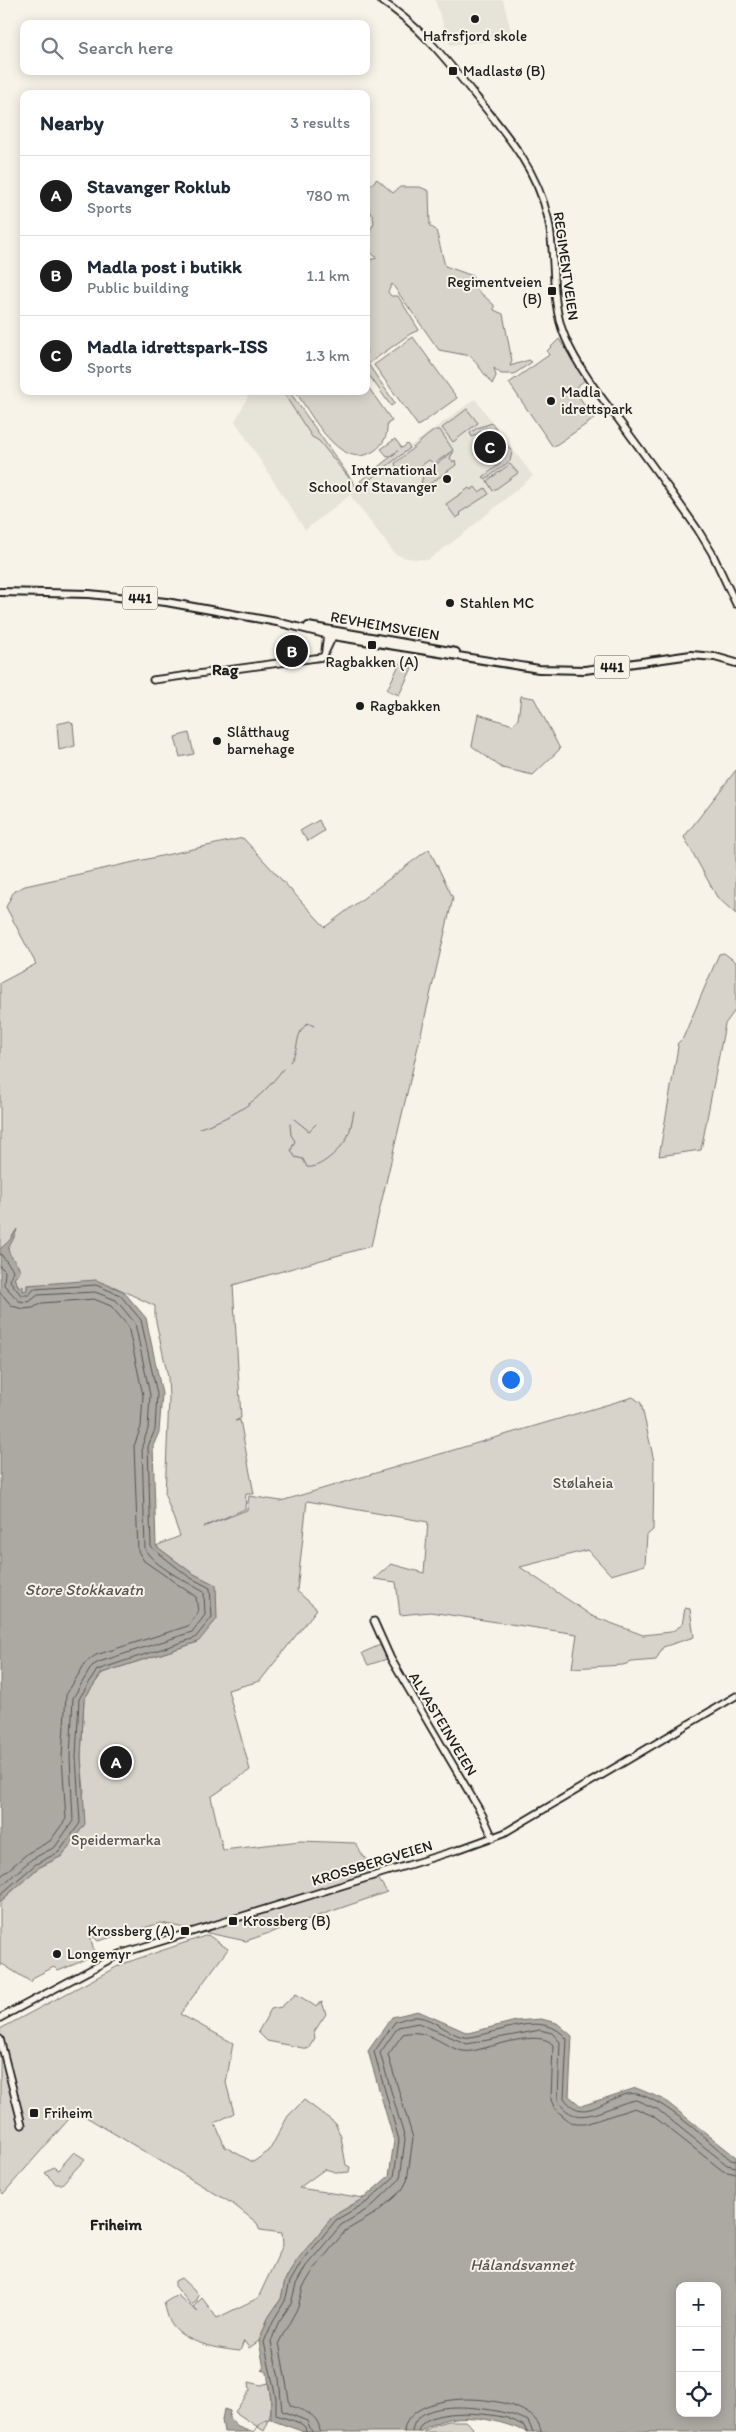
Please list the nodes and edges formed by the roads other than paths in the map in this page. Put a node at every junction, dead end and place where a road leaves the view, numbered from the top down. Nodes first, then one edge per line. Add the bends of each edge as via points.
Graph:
1 (380, 0) edge
2 (0, 592) edge
3 (736, 604) edge
4 (331, 633) junction
5 (736, 663) edge
6 (153, 680) dead end
7 (374, 1622) dead end
8 (736, 1696) edge
9 (493, 1838) junction
10 (0, 2018) edge
11 (0, 2039) edge
12 (22, 2125) dead end

1 - 3 street, REGIMENTVEIEN via 405,18 438,50 527,164 548,218 554,296 565,338 602,397 698,530
2 - 4 main road, REVHEIMSVEIEN / 441 via 67,592 142,598
4 - 5 main road, REVHEIMSVEIEN / 441 via 539,669 586,670 690,655
4 - 6 street via 323,657
7 - 9 street, ALVASTEINVEIEN via 391,1660
8 - 9 street, KROSSBERGVEIEN
9 - 10 street, KROSSBERGVEIEN via 120,1954
11 - 12 street

